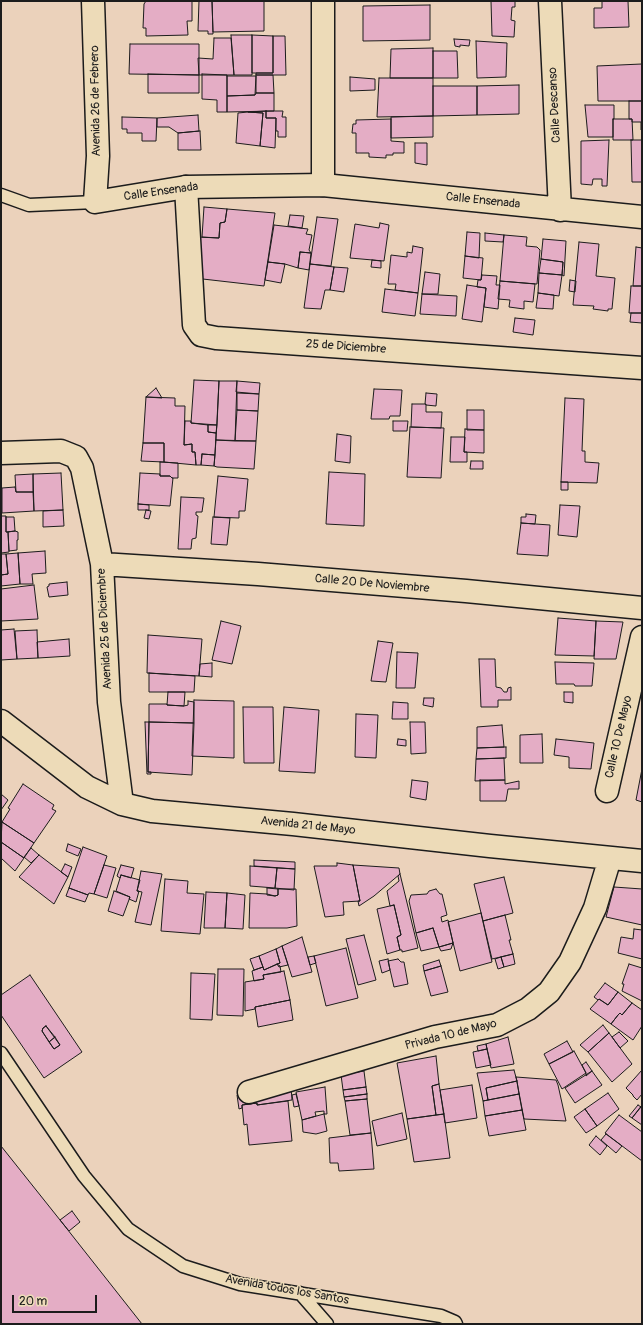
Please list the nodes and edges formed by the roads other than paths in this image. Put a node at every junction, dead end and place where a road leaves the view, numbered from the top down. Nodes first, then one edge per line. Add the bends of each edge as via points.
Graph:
1 (93, 1) edge
2 (323, 1) edge
3 (550, 1) edge
4 (323, 184) junction
5 (186, 187) junction
6 (1, 195) edge
7 (94, 202) junction
8 (560, 210) junction
9 (642, 217) edge
10 (642, 368) edge
11 (1, 453) edge
12 (102, 564) junction
13 (642, 608) edge
14 (642, 637) edge
15 (1, 720) edge
16 (608, 791) dead end
17 (122, 804) junction
18 (610, 858) junction
19 (642, 861) edge
20 (1, 1053) edge
21 (249, 1092) dead end
22 (300, 1293) junction
23 (327, 1324) edge
24 (456, 1324) edge

1 - 7 street, Avenida 26 de Febrero via 98,156
2 - 4 street
3 - 8 street, Calle Descanso
4 - 5 street, Calle Ensenada
4 - 8 street, Calle Ensenada
5 - 7 street, Calle Ensenada
5 - 10 street, 25 de Diciembre via 194,325 201,335 224,339
6 - 7 lane via 29,205
8 - 9 street, Calle Ensenada
11 - 12 street, Avenida 25 de Diciembre via 61,451 76,457 82,468
12 - 13 street, Calle 20 De Noviembre via 466,591
12 - 17 street, Avenida 25 de Diciembre via 109,702
14 - 16 street, Calle 10 De Mayo
15 - 17 street, Avenida 21 de Mayo via 87,788
17 - 18 street, Avenida 21 de Mayo via 152,811
18 - 19 street, Avenida 21 de Mayo
18 - 21 street, Privada 10 de Mayo via 595,908 570,962 549,992 528,1009 497,1025 435,1037
20 - 22 lane, Avenida todos los Santos via 84,1176 128,1229 183,1266 240,1284
22 - 23 lane
22 - 24 lane, Avenida todos los Santos via 441,1316

